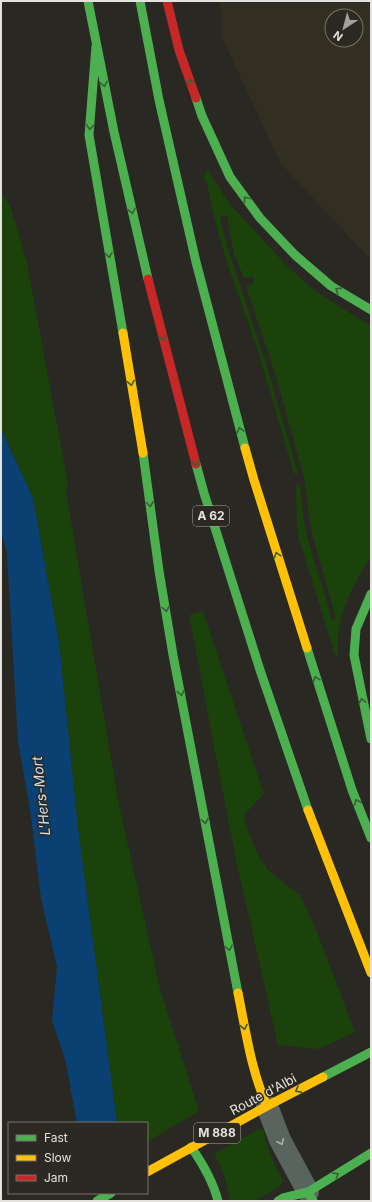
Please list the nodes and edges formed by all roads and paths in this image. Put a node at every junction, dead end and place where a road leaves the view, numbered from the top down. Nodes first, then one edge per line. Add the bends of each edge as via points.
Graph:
1 (88, 1) edge
2 (140, 1) edge
3 (167, 1) edge
4 (96, 46) junction
5 (371, 310) edge
6 (371, 594) edge
7 (371, 739) edge
8 (371, 838) edge
9 (371, 973) edge
10 (371, 1052) edge
11 (267, 1106) junction
12 (191, 1147) junction
13 (367, 1155) edge
14 (148, 1171) edge
15 (109, 1194) edge
16 (311, 1197) edge
17 (97, 1201) edge
18 (218, 1201) edge
19 (278, 1201) edge

1 - 4 main road, A 62
8 -> 2 main road via 352,790 254,480 196,262 159,100
5 -> 3 main road via 331,286 295,255 260,218 230,177 202,116 179,50
4 -> 9 main road, A 62 via 143,261 204,493 270,700 308,809
4 -> 11 main road via 89,135 145,465 159,571 251,1060
7 -> 6 main road via 354,655 356,630
10 -> 11 main road, Route d'Albi / M 888
11 - 12 main road, Route d'Albi / M 888
11 -> 16 street via 280,1140
12 - 14 main road, Route d'Albi / M 888
12 - 18 main road via 216,1189
16 -> 13 main road
15 - 17 main road
16 - 19 main road via 284,1198

